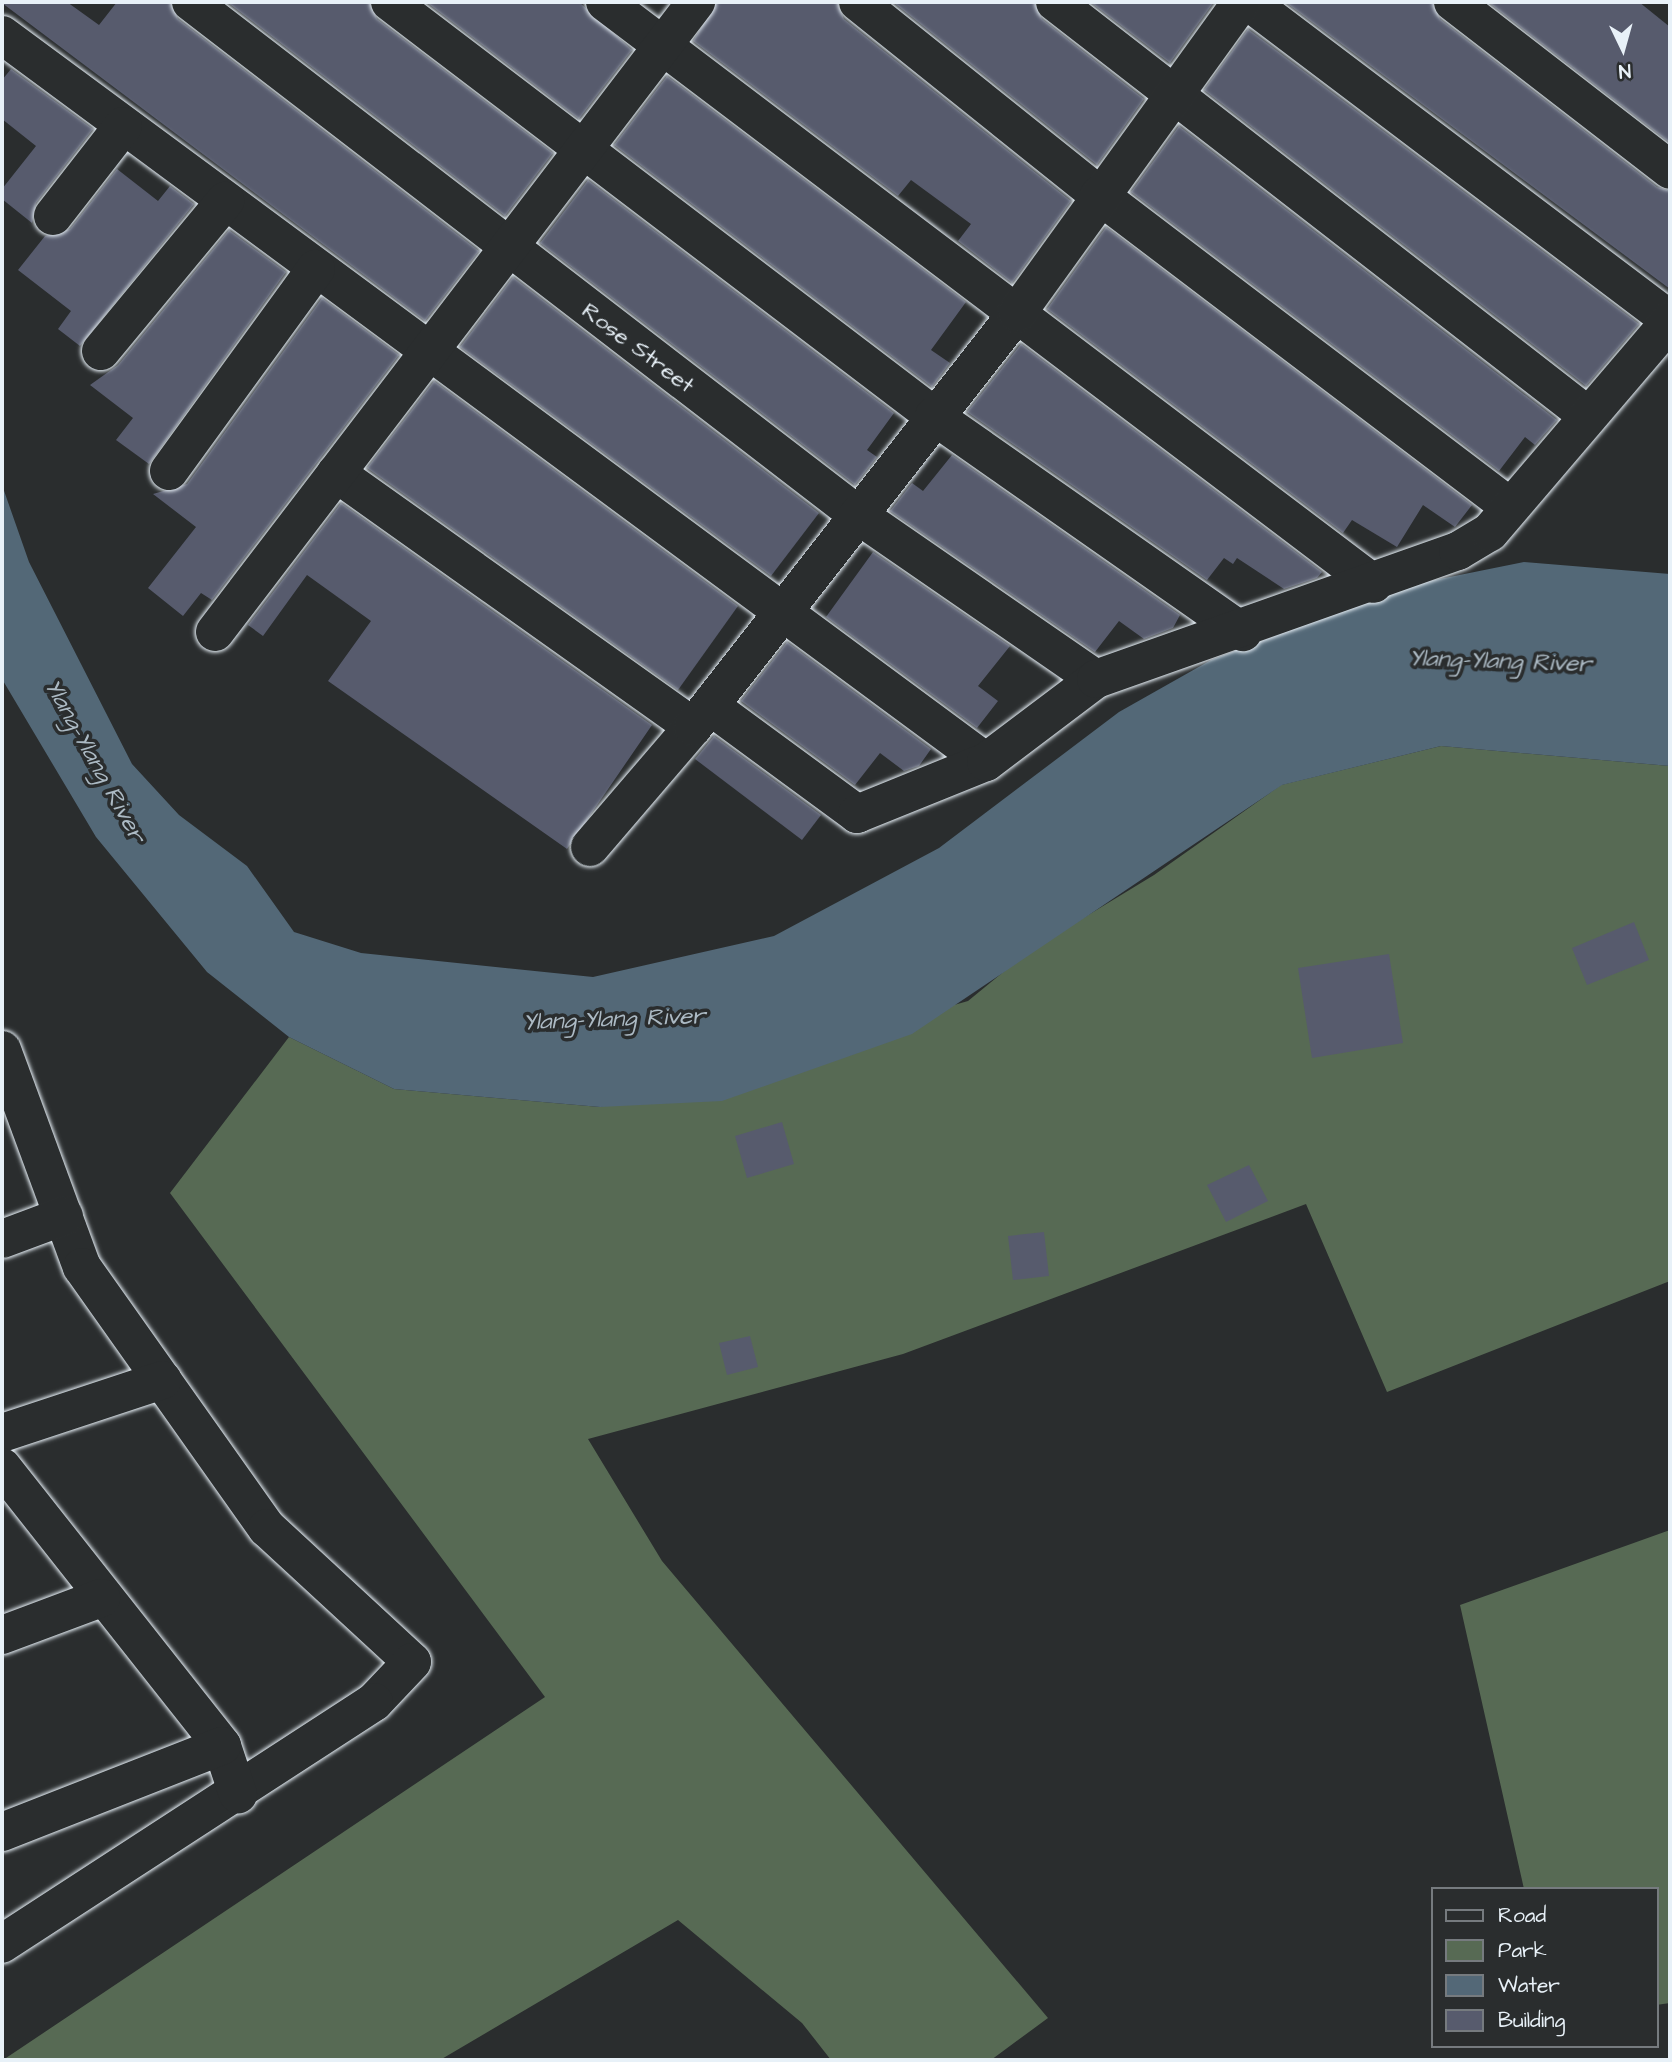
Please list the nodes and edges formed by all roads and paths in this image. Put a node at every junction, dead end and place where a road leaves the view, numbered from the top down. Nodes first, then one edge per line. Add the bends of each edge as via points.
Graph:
1 (191, 2) edge
2 (390, 2) edge
3 (605, 2) edge
4 (696, 2) edge
5 (858, 2) edge
6 (1055, 2) edge
7 (1241, 2) edge
8 (1249, 2) edge
9 (1453, 2) edge
10 (4, 40) edge
11 (662, 47) junction
12 (1177, 94) junction
13 (123, 126) junction
14 (582, 152) junction
15 (1670, 170) edge
16 (1099, 195) junction
17 (225, 201) junction
18 (53, 216) dead end
19 (505, 247) junction
20 (316, 269) junction
21 (1017, 313) junction
22 (1670, 321) edge
23 (101, 351) dead end
24 (430, 353) junction
25 (1587, 415) junction
26 (934, 416) junction
27 (169, 471) dead end
28 (336, 473) junction
29 (1510, 507) junction
30 (858, 515) junction
31 (1374, 583) junction
32 (780, 608) junction
33 (215, 632) dead end
34 (1243, 632) junction
35 (1096, 679) junction
36 (703, 714) junction
37 (986, 762) junction
38 (590, 847) dead end
39 (2, 1050) edge
40 (64, 1216) junction
41 (2, 1239) edge
42 (162, 1380) junction
43 (2, 1433) edge
44 (2, 1467) edge
45 (101, 1598) junction
46 (2, 1635) edge
47 (222, 1746) junction
48 (238, 1794) junction
49 (2, 1832) edge
50 (2, 1944) edge

1 - 19 street, Rose Street
2 - 14 street
3 - 11 street
4 - 11 street
5 - 16 street
6 - 12 street
7 - 12 street
8 - 22 street
9 - 15 street
10 - 13 street
11 - 14 street
11 - 21 street
12 - 16 street
12 - 25 street
13 - 17 street
13 - 18 street
14 - 19 street
14 - 26 street
16 - 21 street
16 - 29 street
17 - 20 street
17 - 23 street
19 - 24 street
19 - 30 street, Rose Street
20 - 24 street
20 - 27 street
21 - 26 street
21 - 31 street
22 - 25 street
24 - 28 street
24 - 32 street
25 - 29 street
26 - 30 street
26 - 34 street
28 - 33 street
28 - 36 street
29 - 31 street via 1490,531 1458,551
30 - 32 street
30 - 35 street, Rose Street
31 - 34 street
32 - 36 street
32 - 37 street
34 - 35 street
35 - 37 street
36 - 37 street via 721,714 858,814
36 - 38 street
39 - 40 street
40 - 41 street
40 - 42 street via 82,1267
42 - 43 street
42 - 48 street via 267,1528 412,1662 374,1702
44 - 45 street
45 - 46 street
45 - 47 street
47 - 48 street
47 - 49 street
48 - 50 street

